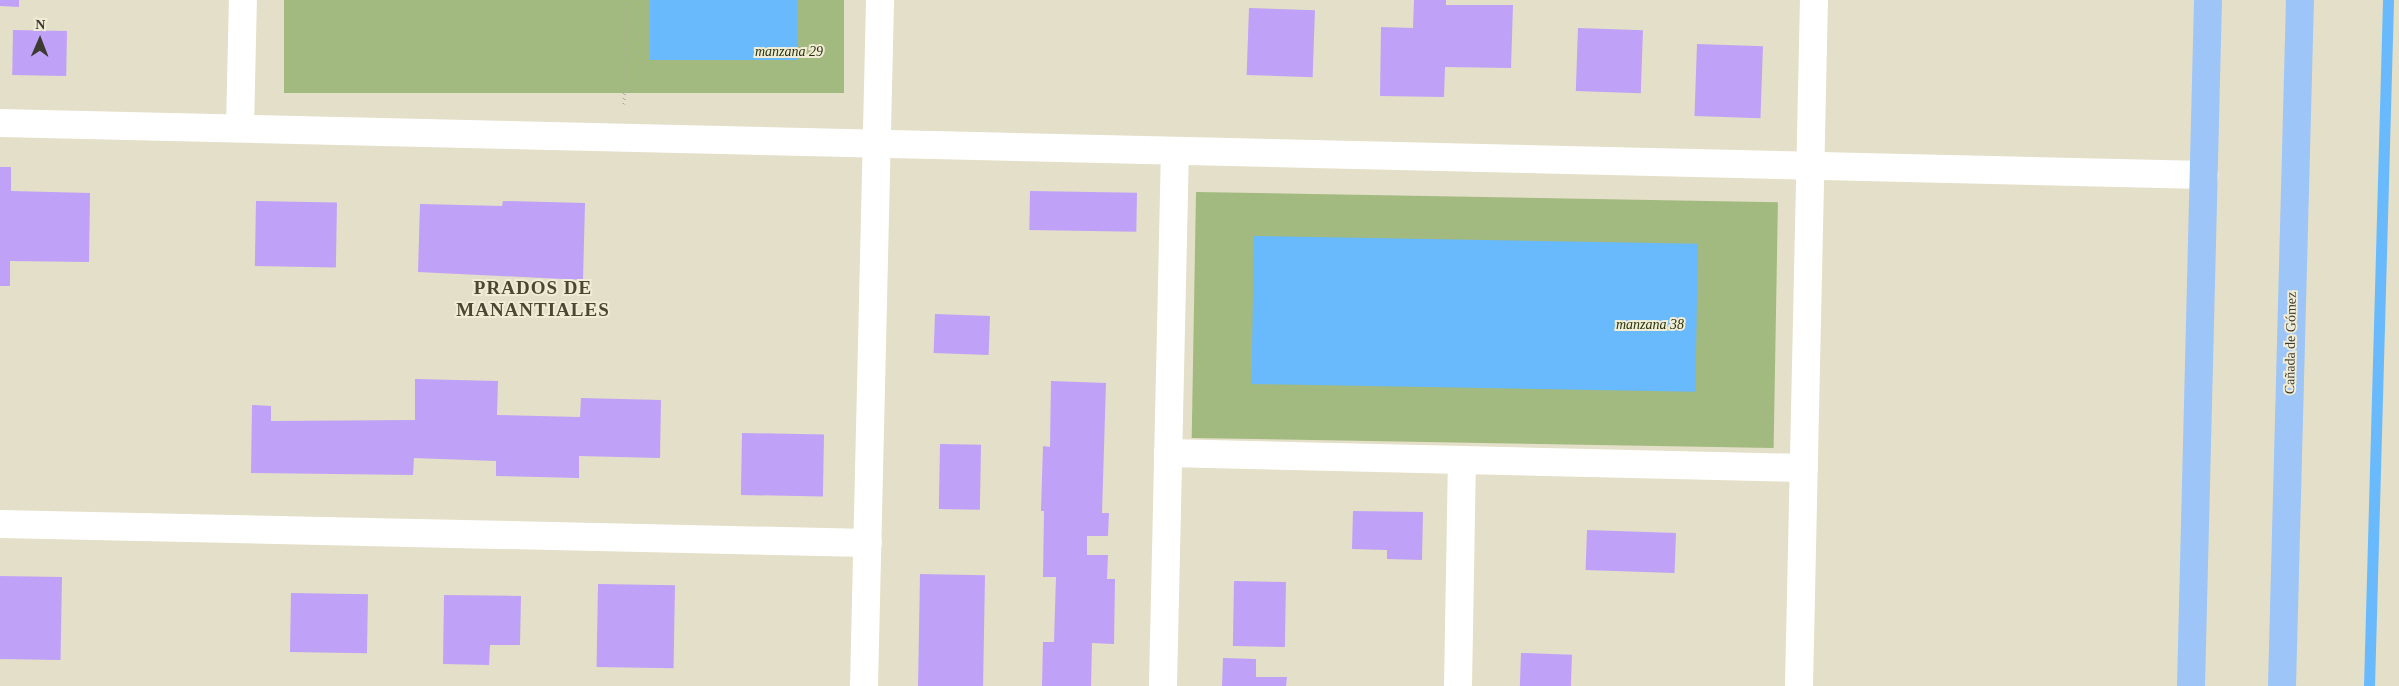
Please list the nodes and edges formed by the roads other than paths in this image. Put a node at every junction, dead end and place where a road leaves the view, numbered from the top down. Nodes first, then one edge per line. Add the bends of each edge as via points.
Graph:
1 (243, 0) edge
2 (880, 0) edge
3 (1814, 0) edge
4 (2208, 0) edge
5 (2300, 0) edge
6 (0, 122) edge
7 (240, 128) junction
8 (877, 144) junction
9 (1175, 151) junction
10 (1811, 166) junction
11 (2204, 175) junction
12 (1168, 453) junction
13 (1462, 460) junction
14 (1804, 468) junction
15 (0, 524) edge
16 (868, 543) junction
17 (864, 686) edge
18 (1163, 686) edge
19 (1458, 686) edge
20 (1798, 686) edge
21 (2191, 686) edge
22 (2282, 686) edge

1 - 7 street
2 - 8 street
3 - 10 street
4 - 11 main road
5 - 22 main road, Cañada de Gómez
6 - 7 street
7 - 8 street
8 - 9 street
8 - 16 street
9 - 10 street
9 - 12 street
10 - 11 street
10 - 14 street
11 - 21 main road
12 - 13 street
12 - 18 street
13 - 14 street
13 - 19 street
14 - 20 street
15 - 16 street
16 - 17 street

